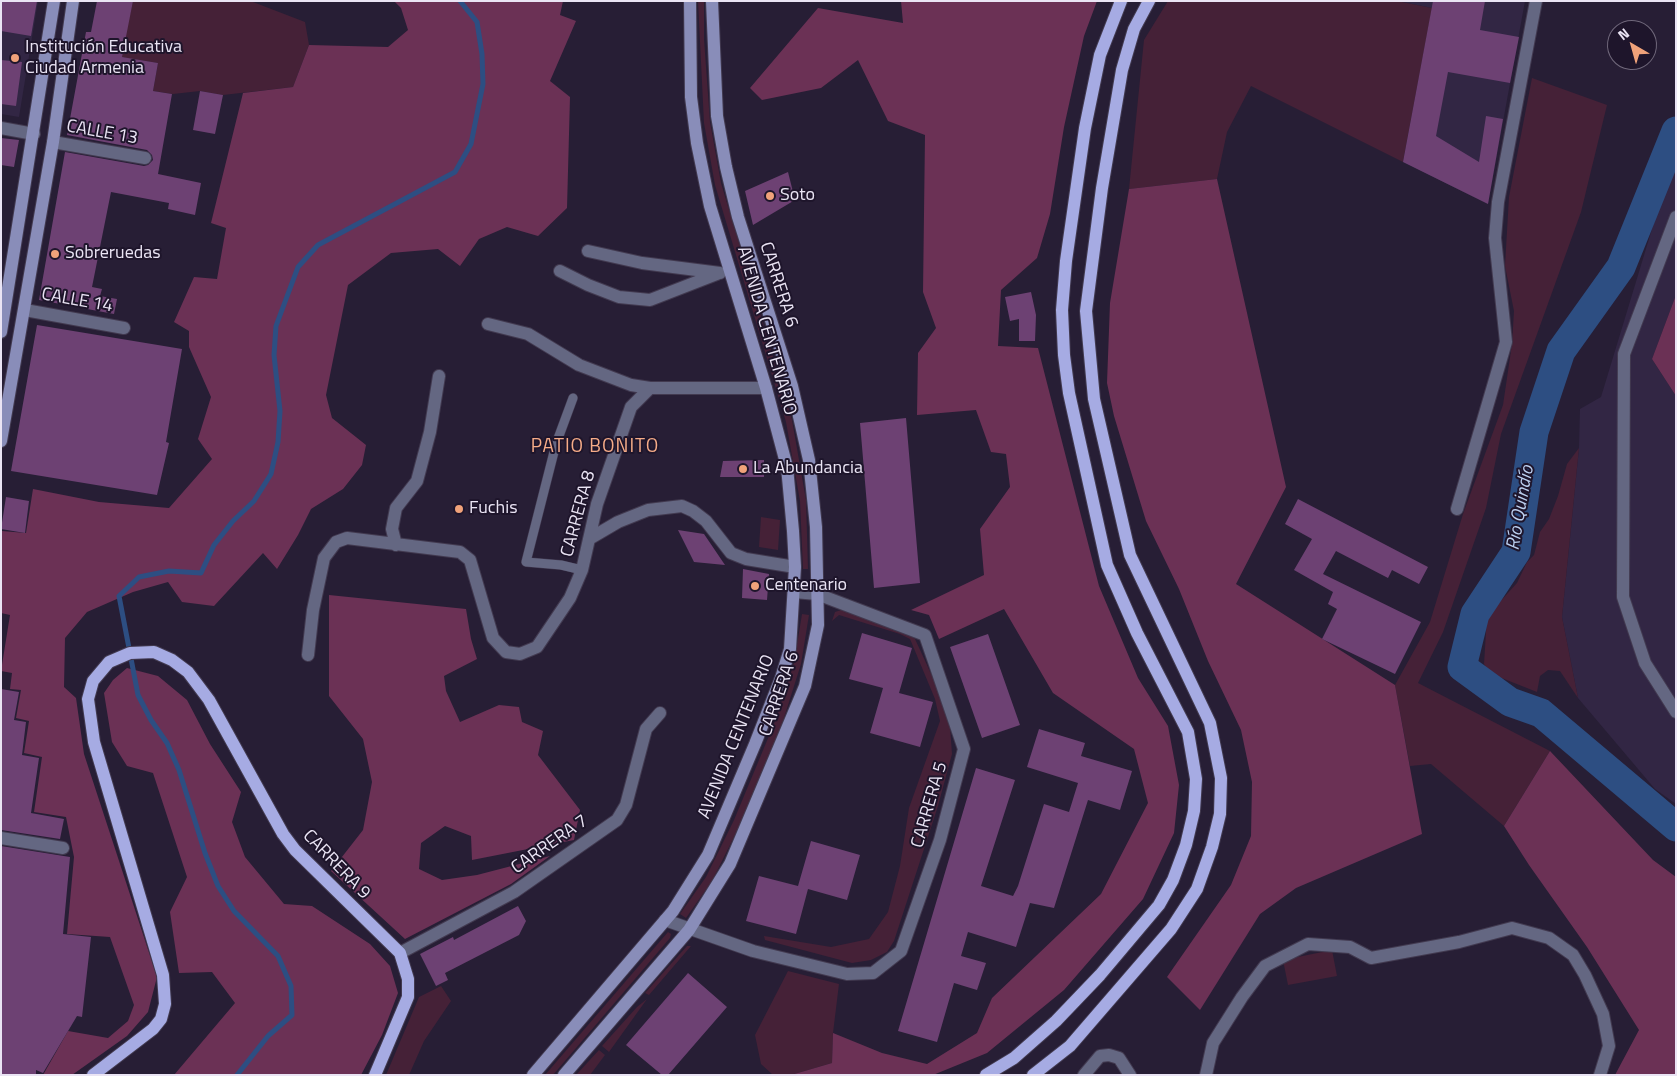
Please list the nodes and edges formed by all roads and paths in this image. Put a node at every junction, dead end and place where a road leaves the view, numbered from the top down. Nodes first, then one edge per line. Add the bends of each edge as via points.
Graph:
1 (54, 1) edge
2 (73, 1) edge
3 (690, 1) edge
4 (712, 1) edge
5 (1121, 1) edge
6 (1149, 1) edge
7 (1536, 1) edge
8 (1, 128) edge
9 (34, 134) junction
10 (53, 142) junction
11 (145, 158) dead end
12 (1676, 218) edge
13 (588, 251) dead end
14 (730, 270) junction
15 (560, 271) dead end
16 (717, 274) junction
17 (4, 306) edge
18 (24, 310) junction
19 (488, 324) dead end
20 (124, 328) dead end
21 (1, 332) edge
22 (439, 376) dead end
23 (650, 388) junction
24 (766, 388) junction
25 (573, 398) dead end
26 (1, 441) edge
27 (1457, 509) dead end
28 (589, 539) junction
29 (396, 545) junction
30 (794, 567) junction
31 (582, 570) junction
32 (794, 592) junction
33 (817, 594) junction
34 (308, 655) dead end
35 (1676, 712) edge
36 (660, 713) dead end
37 (1, 838) edge
38 (63, 848) dead end
39 (665, 920) junction
40 (689, 930) junction
41 (400, 953) junction
42 (94, 1075) edge
43 (376, 1075) edge
44 (533, 1075) edge
45 (564, 1075) edge
46 (986, 1075) edge
47 (1033, 1075) edge
48 (1084, 1075) edge
49 (1130, 1075) edge
50 (1206, 1075) edge
51 (1600, 1075) edge

1 - 9 main road
2 - 10 main road
3 - 14 main road, AVENIDA CENTENARIO via 691,97 697,143 710,206
4 - 33 main road, CARRERA 6 via 717,116 726,167 738,217 792,386 809,460 816,528
5 - 46 main road via 1100,55 1085,128 1066,262 1062,310 1064,355 1068,393 1107,565 1188,732 1196,779 1194,811 1173,880 1154,912 1056,1021 1014,1058
6 - 47 main road via 1134,29 1122,70 1086,311 1094,399 1130,555 1210,723 1221,778 1220,814 1197,890 1171,929 1070,1046
7 - 27 street via 1498,202 1495,238 1506,342
8 - 9 street
9 - 17 main road
10 - 11 street, CALLE 13
10 - 18 main road
12 - 35 street via 1624,354 1623,510 1623,597 1645,663
13 - 16 street
14 - 16 street
14 - 24 main road, AVENIDA CENTENARIO
15 - 16 street via 619,296 650,300
17 - 21 main road
18 - 20 street, CALLE 14
18 - 26 main road
19 - 23 street via 528,334 579,365 631,385
22 - 29 street via 430,432 417,481 396,508 392,529
23 - 24 street
23 - 28 street, CARRERA 8 via 632,407 597,504
24 - 30 main road, AVENIDA CENTENARIO via 787,467 794,531
25 - 31 street via 556,444 526,562
28 - 30 street via 648,510 682,506 706,521 731,553 746,559
28 - 31 street, CARRERA 8
29 - 31 street, CARRERA 8 via 460,552 470,560 493,638 506,652 520,654 537,648 561,615
29 - 34 street via 347,538 336,542 324,558
30 - 32 main road, AVENIDA CENTENARIO
32 - 33 street
32 - 39 main road, AVENIDA CENTENARIO via 790,649 782,678 708,856
33 - 40 main road, CARRERA 6 via 818,625 805,686 730,864
33 - 40 street, CARRERA 5 via 926,635 964,749 940,840 901,952 873,973 847,974 752,951
36 - 41 street, CARRERA 7 via 646,729 626,805 617,820 514,892
37 - 38 street
39 - 40 street
39 - 44 main road, AVENIDA CENTENARIO
40 - 45 main road, CARRERA 6
41 - 42 main road, CARRERA 9 via 295,850 209,700 188,672 154,652 130,652 109,662 93,681 88,700 94,742 163,975 165,1004 160,1019 145,1036
41 - 43 main road, CARRERA 9 via 408,979 408,997
48 - 49 street via 1100,1056 1109,1055 1118,1058
50 - 51 street via 1213,1043 1265,966 1308,944 1350,946 1371,958 1459,942 1512,928 1549,938 1573,955 1585,975 1603,1014 1610,1046

